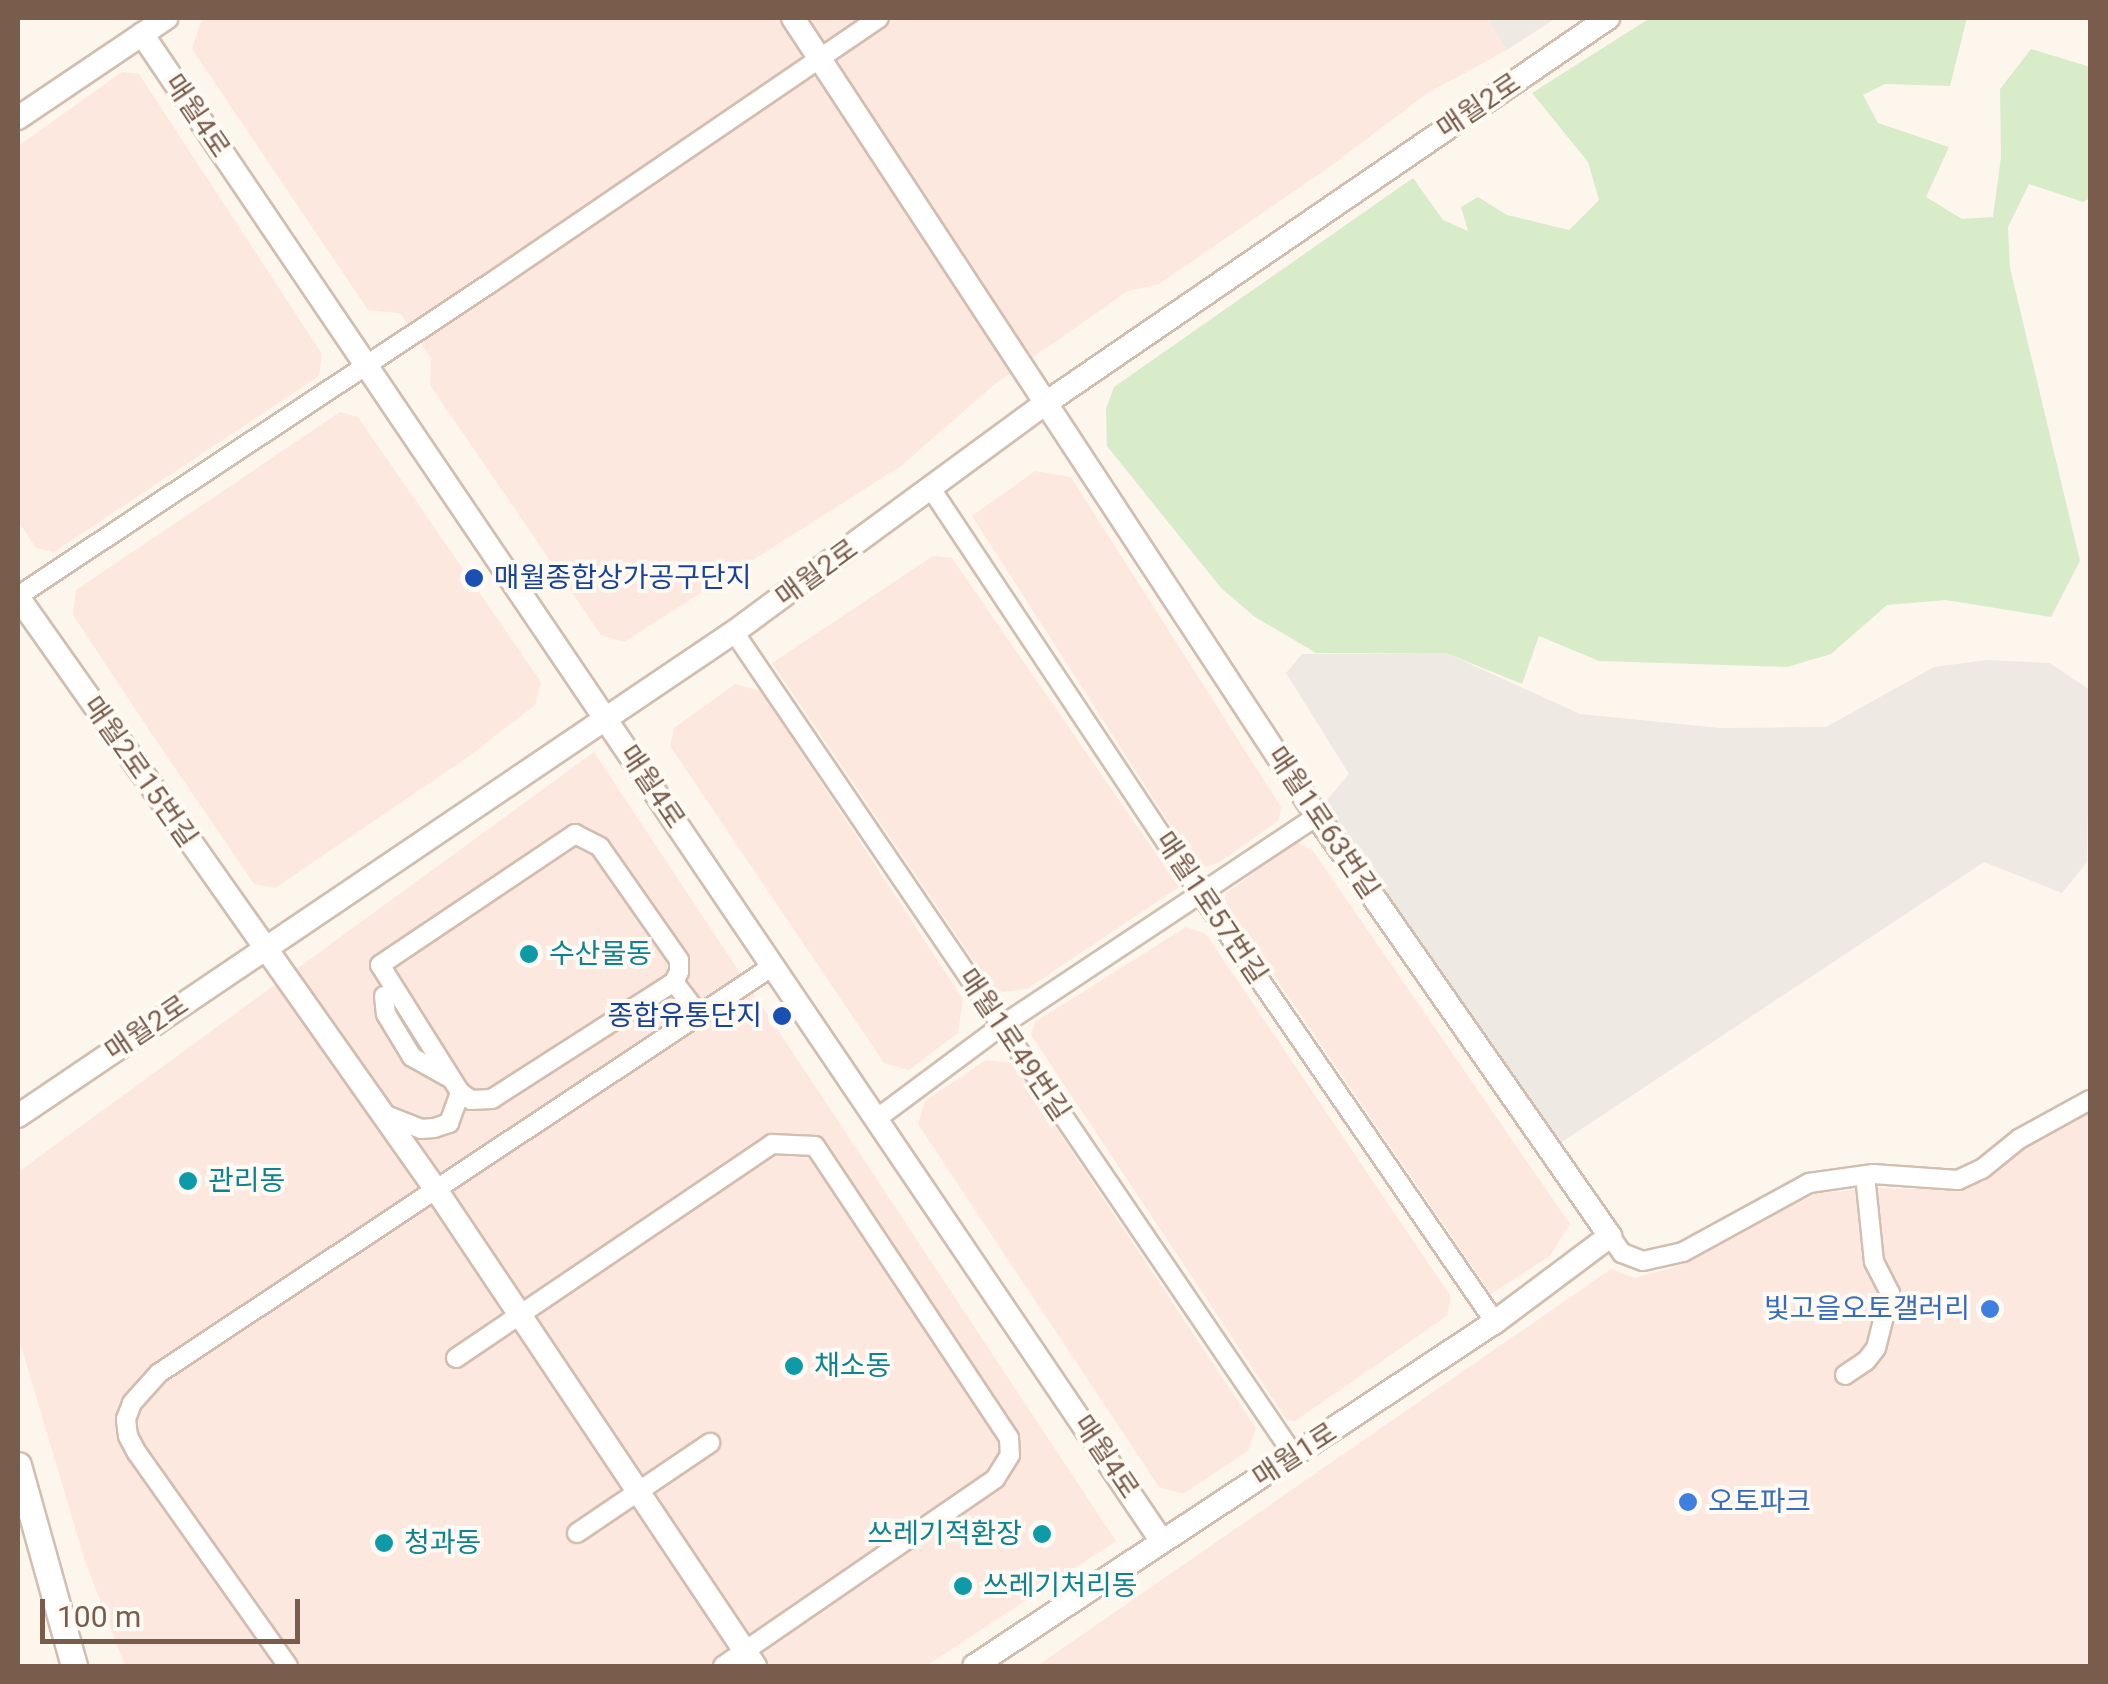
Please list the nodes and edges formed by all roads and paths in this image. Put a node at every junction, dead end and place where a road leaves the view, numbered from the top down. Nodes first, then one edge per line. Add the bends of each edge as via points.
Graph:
1 (166, 18) edge
2 (793, 18) edge
3 (879, 18) edge
4 (1608, 18) edge
5 (142, 34) junction
6 (820, 57) junction
7 (18, 118) edge
8 (363, 366) junction
9 (1044, 405) junction
10 (932, 490) junction
11 (18, 596) edge
12 (734, 632) junction
13 (606, 718) junction
14 (1318, 816) junction
15 (1200, 894) junction
16 (262, 948) junction
17 (774, 966) junction
18 (674, 982) junction
19 (384, 996) dead end
20 (700, 1016) junction
21 (1001, 1026) junction
22 (456, 1086) junction
23 (2090, 1100) edge
24 (380, 1112) junction
25 (18, 1116) edge
26 (879, 1117) junction
27 (1865, 1174) junction
28 (438, 1191) junction
29 (1610, 1236) junction
30 (521, 1314) junction
31 (1495, 1322) junction
32 (456, 1358) dead end
33 (1844, 1375) dead end
34 (710, 1443) dead end
35 (1294, 1457) junction
36 (18, 1465) edge
37 (639, 1490) junction
38 (577, 1533) dead end
39 (1162, 1540) junction
40 (750, 1659) edge
41 (74, 1666) edge
42 (288, 1666) edge
43 (723, 1666) edge
44 (974, 1666) edge

1 - 5 street
2 - 6 street, 매월1로63번길
3 - 6 street
4 - 9 street, 매월2로
5 - 7 street
5 - 8 street, 매월4로
6 - 8 street
6 - 9 street, 매월1로63번길
8 - 11 street
8 - 13 street, 매월4로
9 - 10 street, 매월2로
9 - 14 street, 매월1로63번길
10 - 12 street, 매월2로
10 - 15 street, 매월1로57번길
11 - 16 street, 매월2로15번길
12 - 13 street, 매월2로
12 - 21 street, 매월1로49번길
13 - 16 street, 매월2로
13 - 17 street, 매월4로
14 - 15 street
14 - 29 street, 매월1로63번길
15 - 21 street
15 - 31 street, 매월1로57번길
16 - 24 street, 매월2로15번길
16 - 25 street, 매월2로
17 - 20 street
17 - 26 street, 매월4로
18 - 20 street
18 - 22 street via 492,1100 480,1103
18 - 22 street via 679,960 600,847 575,834 380,965
19 - 22 street via 386,1014 412,1057
20 - 28 street
21 - 26 street
21 - 35 street, 매월1로49번길
22 - 24 street via 449,1122 434,1128
23 - 27 street via 2019,1139 1971,1176
24 - 28 street, 매월2로15번길
26 - 39 street, 매월4로
27 - 29 street via 1810,1182 1664,1257 1632,1258
27 - 33 street via 1874,1262 1890,1293 1876,1348
28 - 30 street, 매월2로15번길
28 - 42 street via 159,1372 126,1420 137,1453
29 - 31 street, 매월1로
30 - 32 street
30 - 37 street, 매월2로15번길
30 - 40 street via 772,1144 802,1142 815,1146 988,1405 1009,1438 1004,1470
31 - 35 street, 매월1로
34 - 37 street
35 - 39 street, 매월1로
36 - 41 main road
37 - 38 street
37 - 40 street, 매월2로15번길
39 - 44 street, 매월1로
40 - 43 street

